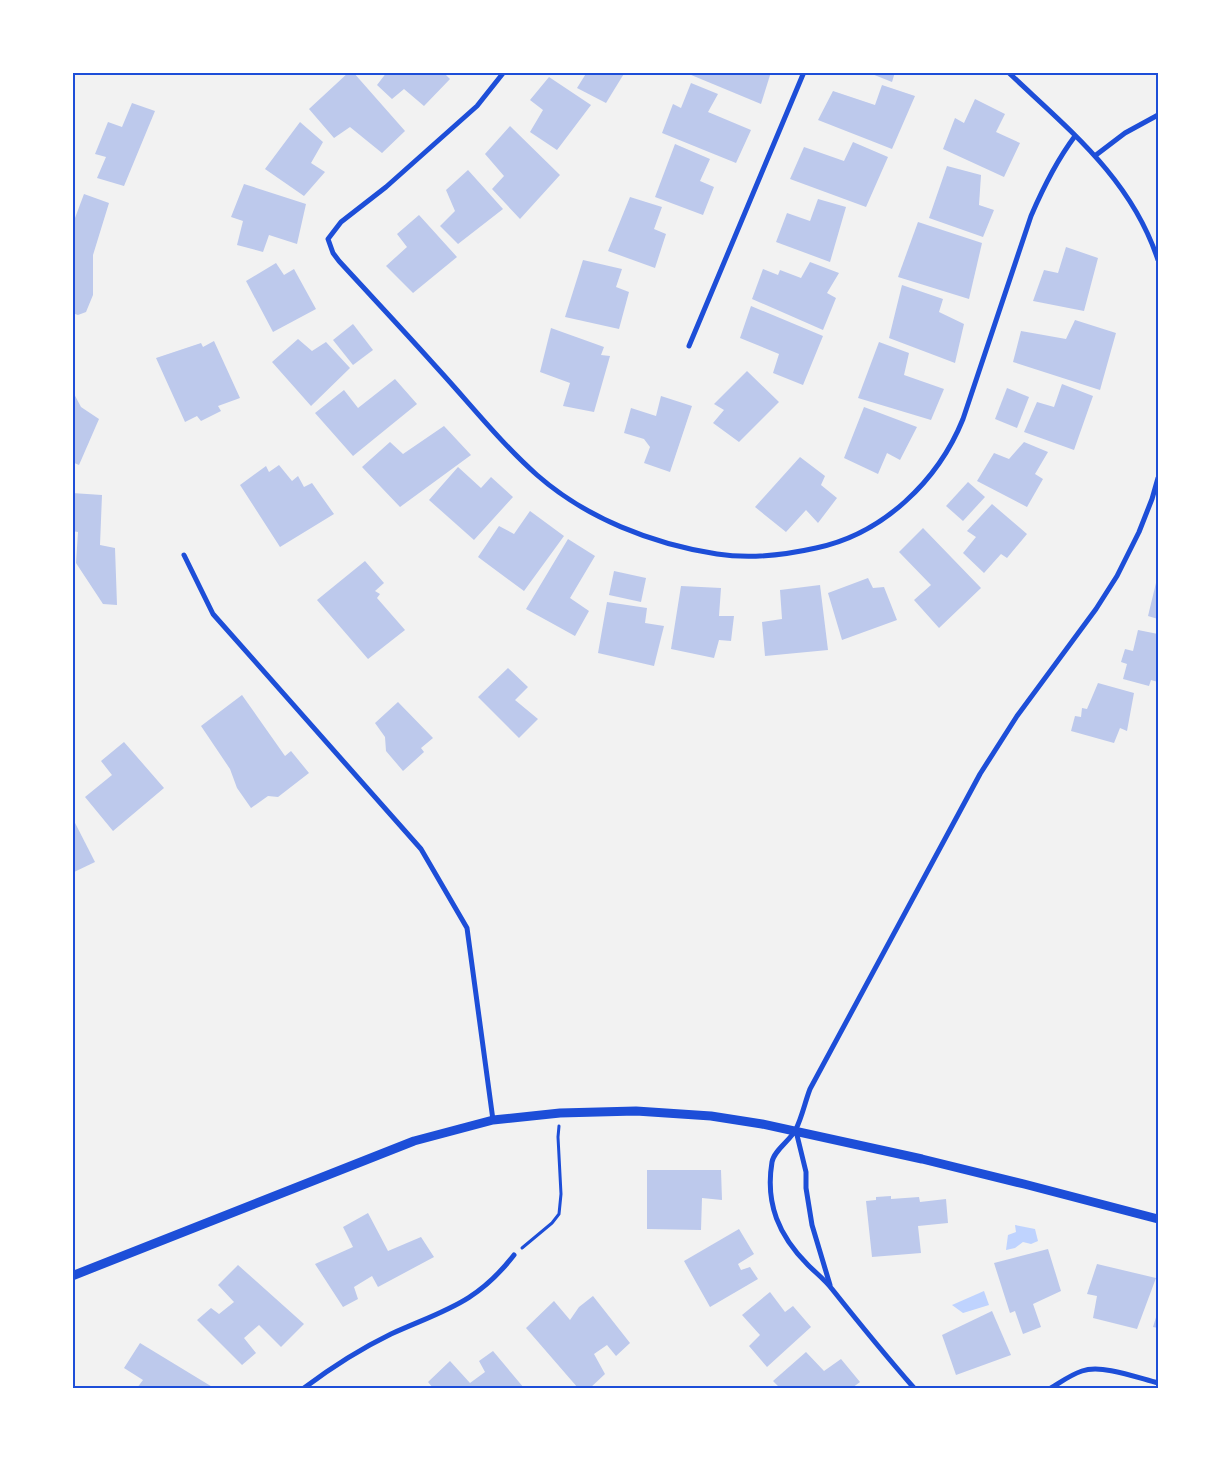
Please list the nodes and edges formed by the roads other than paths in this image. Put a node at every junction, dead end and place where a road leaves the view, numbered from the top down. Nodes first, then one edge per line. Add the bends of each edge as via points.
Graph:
1 (504, 72) edge
2 (804, 72) edge
3 (1008, 72) edge
4 (1158, 115) edge
5 (1076, 136) junction
6 (1096, 155) junction
7 (1158, 260) edge
8 (689, 346) dead end
9 (1158, 478) edge
10 (184, 555) dead end
11 (493, 1120) junction
12 (796, 1130) junction
13 (1158, 1219) edge
14 (514, 1255) road end
15 (72, 1276) edge
16 (831, 1286) junction
17 (1158, 1383) edge
18 (304, 1388) edge
19 (914, 1388) edge
20 (1051, 1388) edge

1 - 5 street via 477,106 386,187 341,222 328,239 333,253 500,439 538,476 572,501 633,532 718,555 797,552 825,546 867,529 918,490 946,454 963,419 1031,216 1042,190
2 - 8 street
3 - 5 street
4 - 6 street via 1125,133
5 - 6 street
6 - 7 street via 1121,186 1146,227
9 - 12 street via 1139,532 1109,590 980,774 810,1089
10 - 11 street via 213,614 421,849 467,928
11 - 12 street via 560,1113 636,1111 711,1116
11 - 15 street via 414,1141
12 - 13 street
12 - 16 street via 806,1172 812,1225
12 - 16 street via 772,1160 774,1212 780,1230 798,1255
14 - 18 street via 494,1279 473,1296 349,1356
16 - 19 street
17 - 20 street via 1095,1369 1084,1370

